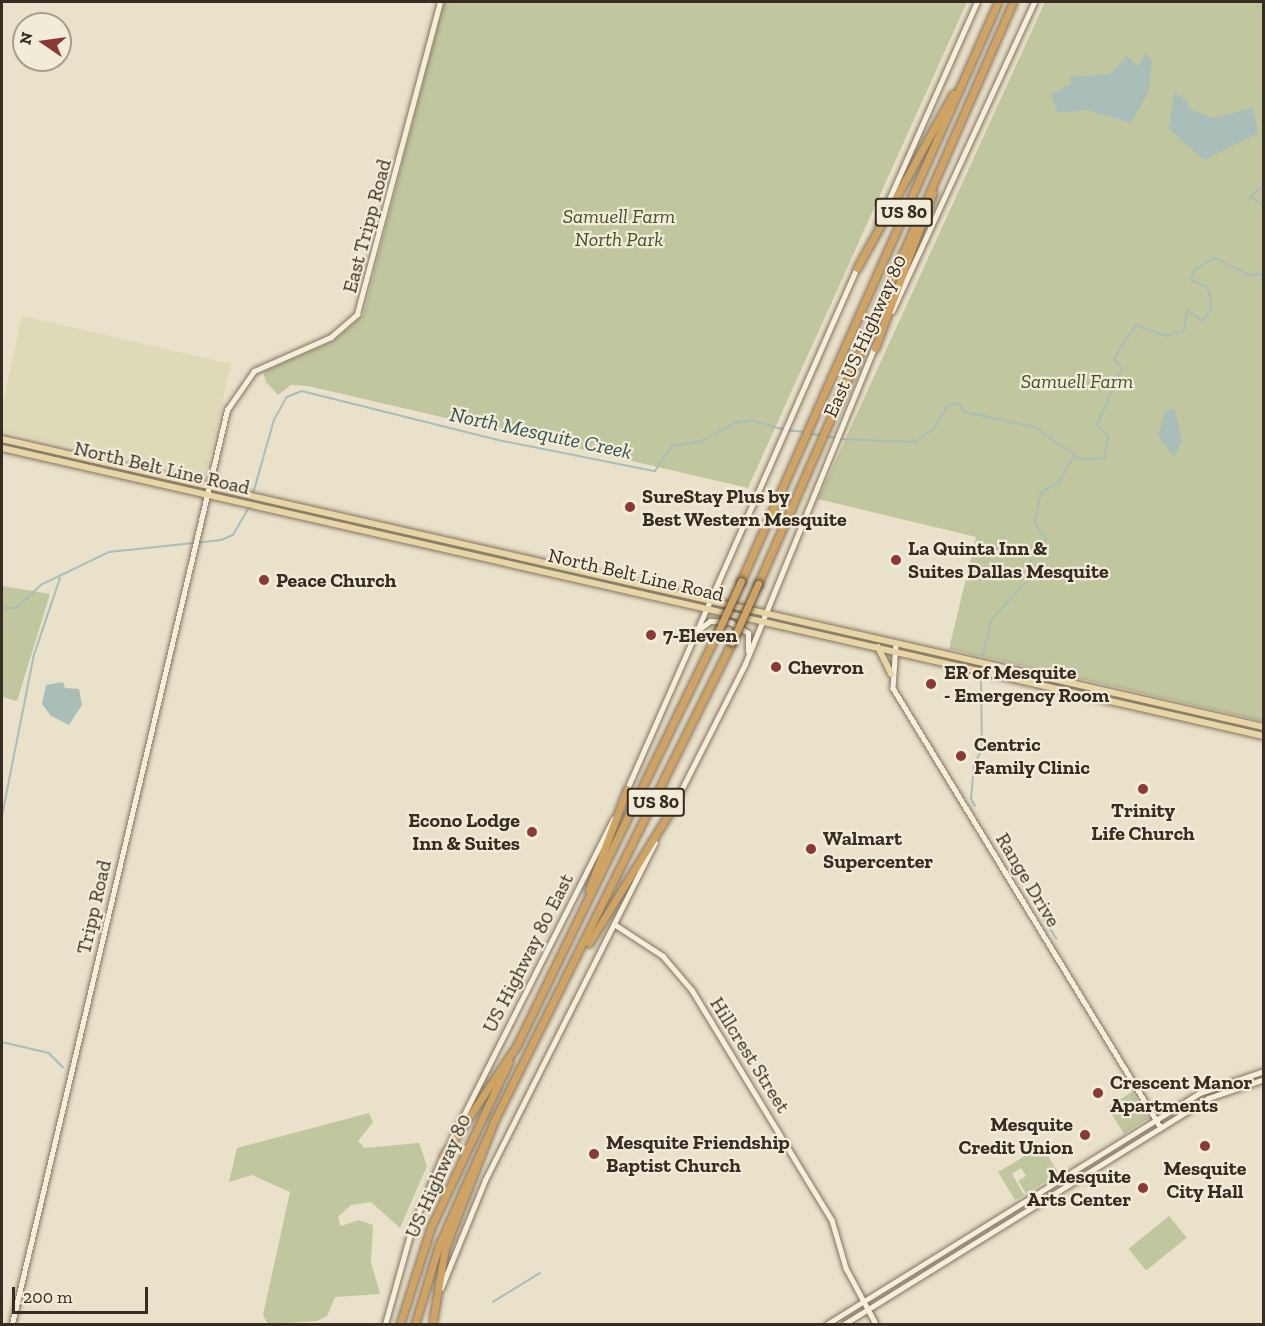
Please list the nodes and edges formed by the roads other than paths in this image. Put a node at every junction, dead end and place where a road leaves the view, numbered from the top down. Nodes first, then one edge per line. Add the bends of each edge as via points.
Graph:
1 (440, 2) edge
2 (977, 2) edge
3 (998, 2) edge
4 (1013, 2) edge
5 (1034, 2) edge
6 (991, 19) junction
7 (956, 128) junction
8 (857, 268) junction
9 (874, 348) junction
10 (2, 439) edge
11 (32, 446) junction
12 (2, 448) edge
13 (30, 455) junction
14 (209, 485) junction
15 (206, 496) junction
16 (475, 545) junction
17 (483, 547) junction
18 (476, 555) junction
19 (549, 563) junction
20 (546, 572) junction
21 (709, 599) junction
22 (706, 608) junction
23 (767, 613) junction
24 (764, 621) junction
25 (836, 629) junction
26 (694, 635) junction
27 (833, 637) junction
28 (896, 643) junction
29 (878, 647) junction
30 (895, 650) junction
31 (745, 664) junction
32 (891, 674) junction
33 (1058, 680) junction
34 (1057, 688) junction
35 (1263, 727) edge
36 (1263, 736) edge
37 (627, 789) junction
38 (671, 810) junction
39 (585, 907) junction
40 (614, 924) junction
41 (576, 959) junction
42 (517, 1045) junction
43 (1263, 1071) edge
44 (1263, 1079) edge
45 (1157, 1120) junction
46 (494, 1121) junction
47 (1161, 1128) junction
48 (442, 1156) junction
49 (863, 1302) junction
50 (867, 1310) junction
51 (432, 1322) edge
52 (12, 1324) edge
53 (385, 1324) edge
54 (400, 1324) edge
55 (415, 1324) edge
56 (827, 1324) edge
57 (844, 1324) edge
58 (876, 1324) edge

1 - 14 street, East Tripp Road via 357,314 331,337 254,371 238,387 227,410
2 - 8 main road, East US Highway 80
3 - 6 highway, US 80
4 - 7 highway, US 80
5 - 9 main road, East US Highway 80
6 - 8 highway via 887,221
6 - 39 highway, US 80, bridge via 717,634
7 - 9 highway
7 - 41 highway, US 80, bridge via 732,642
8 - 21 main road, East US Highway 80
9 - 23 main road, East US Highway 80
10 - 11 main road, North Belt Line Road
11 - 13 main road
11 - 14 main road, North Belt Line Road
12 - 13 main road, North Belt Line Road
13 - 15 main road, North Belt Line Road
14 - 15 street, East Tripp Road
14 - 16 main road, North Belt Line Road
15 - 18 main road, North Belt Line Road
15 - 52 street, Tripp Road
16 - 17 main road, North Belt Line Road
16 - 18 main road
17 - 18 main road
17 - 19 main road, North Belt Line Road
18 - 20 main road, North Belt Line Road
19 - 20 main road
19 - 21 main road, North Belt Line Road
20 - 22 main road, North Belt Line Road
21 - 22 main road, US Highway 80 East
21 - 23 main road, North Belt Line Road
22 - 24 main road, North Belt Line Road
22 - 26 main road, US Highway 80 East
23 - 24 main road, East US Highway 80
23 - 25 main road, North Belt Line Road
24 - 27 main road, North Belt Line Road
24 - 31 main road
25 - 27 main road
25 - 28 main road, North Belt Line Road
26 - 31 main road via 716,620 743,628 749,637
26 - 37 main road, US Highway 80 East
27 - 29 main road, North Belt Line Road
28 - 30 street
28 - 33 main road, North Belt Line Road
29 - 30 main road, North Belt Line Road
29 - 32 main road
30 - 32 street
30 - 34 main road, North Belt Line Road
31 - 38 main road
32 - 45 street, Range Drive via 911,719
33 - 34 main road
33 - 35 main road, North Belt Line Road
34 - 36 main road, North Belt Line Road
37 - 39 highway
37 - 48 main road, US Highway 80 East
38 - 40 main road
38 - 41 highway
39 - 42 highway, US 80
40 - 49 street, Hillcrest Street via 663,956 692,990 832,1220
40 - 51 main road via 462,1230
41 - 46 highway, US 80
42 - 48 highway
42 - 54 highway, US Highway 80 / US 80 via 431,1227
43 - 45 main road via 1216,1084
44 - 47 main road via 1222,1091
45 - 47 street, Range Drive
45 - 49 main road
46 - 51 highway via 445,1248
46 - 55 highway, US Highway 80 / US 80 via 448,1221
47 - 50 main road
48 - 53 main road, US Highway 80 East via 412,1227
49 - 50 street, Hillcrest Street
49 - 56 main road
50 - 57 main road
50 - 58 street, Hillcrest Street

